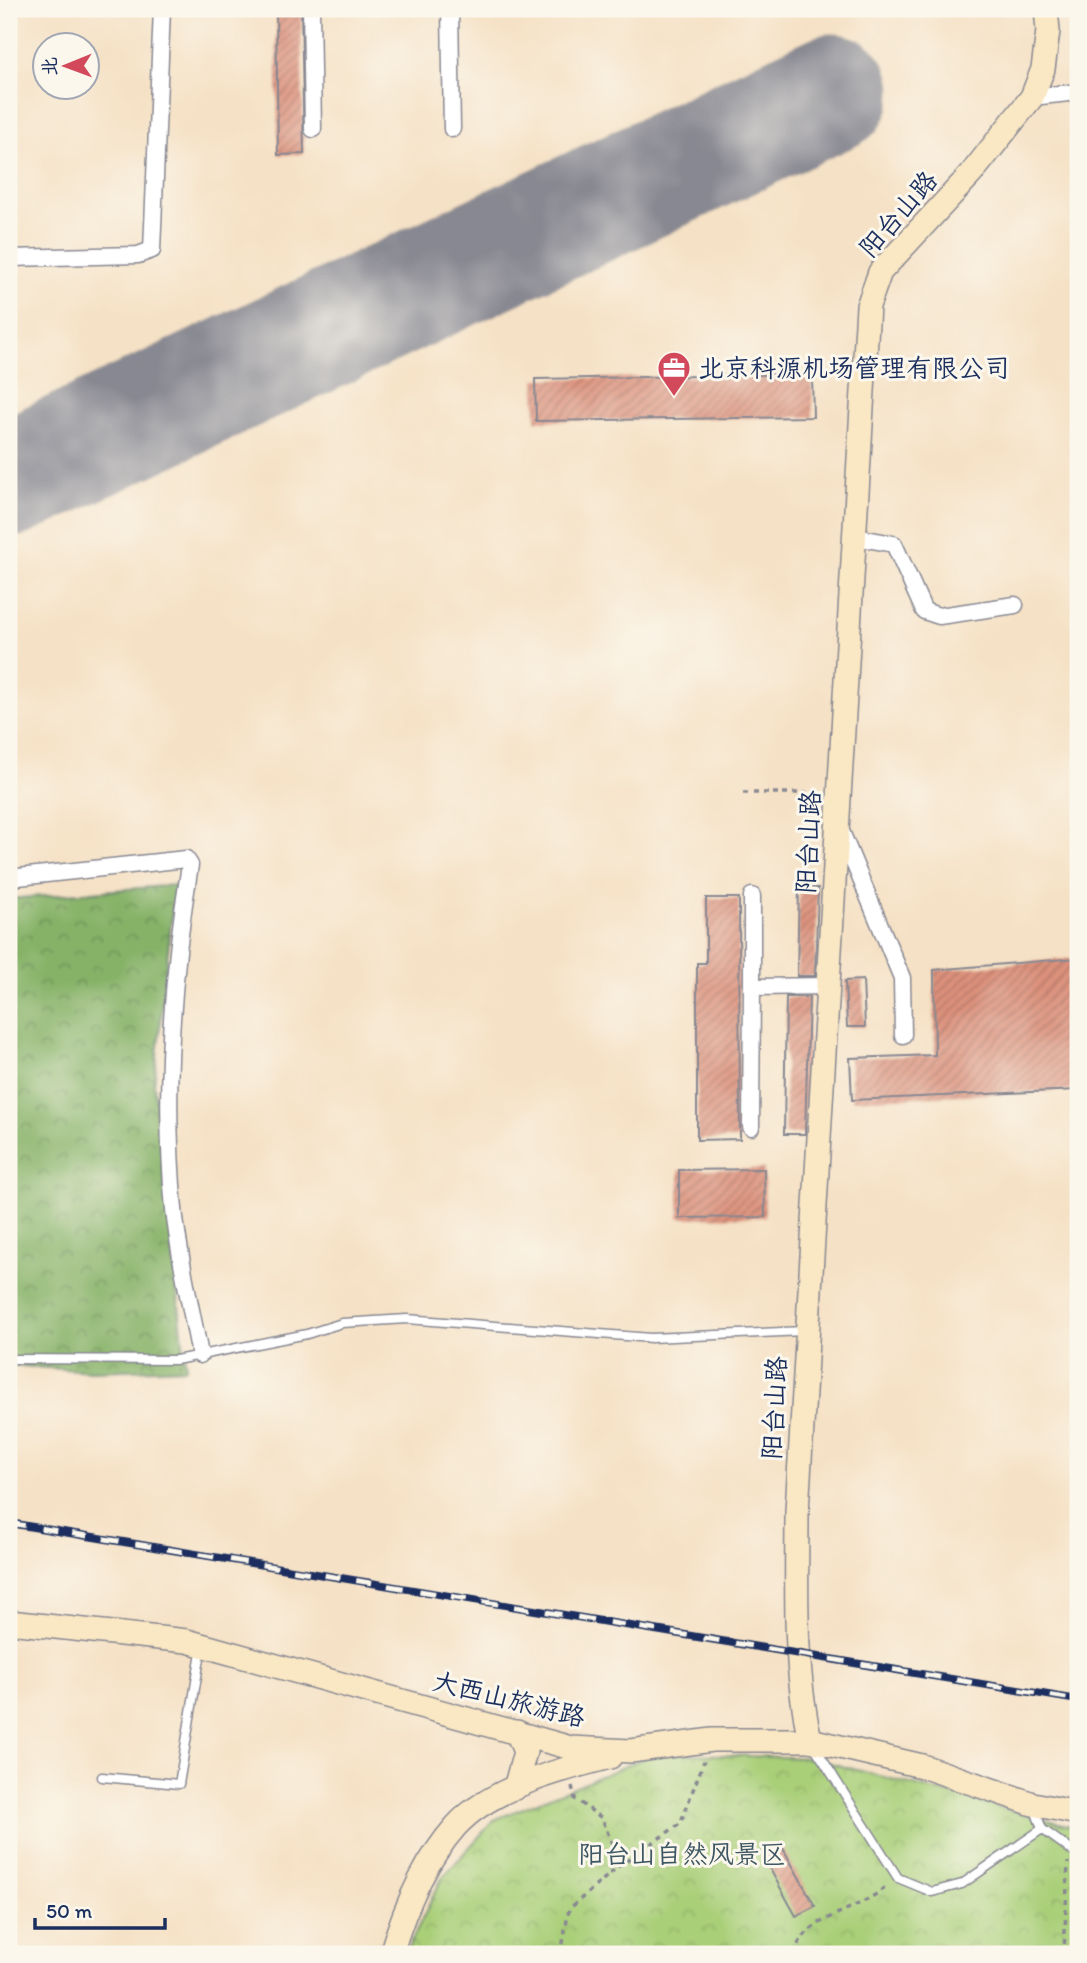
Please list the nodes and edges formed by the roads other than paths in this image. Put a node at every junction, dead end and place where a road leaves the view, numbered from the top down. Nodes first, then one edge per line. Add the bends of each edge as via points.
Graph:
1 (162, 9) edge
2 (312, 9) edge
3 (450, 9) edge
4 (1046, 9) edge
5 (1078, 92) edge
6 (1032, 97) junction
7 (313, 129) dead end
8 (452, 129) dead end
9 (9, 258) edge
10 (855, 537) junction
11 (1015, 605) dead end
12 (838, 823) junction
13 (9, 878) edge
14 (752, 896) dead end
15 (828, 986) junction
16 (752, 987) junction
17 (903, 1035) dead end
18 (751, 1127) dead end
19 (807, 1331) junction
20 (200, 1355) junction
21 (9, 1359) edge
22 (9, 1622) edge
23 (202, 1645) junction
24 (517, 1732) junction
25 (810, 1740) junction
26 (631, 1751) junction
27 (102, 1777) dead end
28 (515, 1788) junction
29 (1033, 1804) junction
30 (1078, 1813) edge
31 (1042, 1829) junction
32 (1078, 1855) edge
33 (391, 1954) edge

1 - 9 street via 152,250 138,255
2 - 7 street
3 - 8 street
4 - 6 street, 阳台山路 via 1043,69
5 - 6 street
6 - 10 street, 阳台山路 via 971,174 880,272 867,306
10 - 11 street via 894,544 924,611 939,616
10 - 12 street, 阳台山路
12 - 15 street, 阳台山路
12 - 17 street via 902,978
13 - 20 street via 186,859 190,865 174,960 167,1094 174,1211
14 - 16 street
15 - 16 street
15 - 19 street, 阳台山路
16 - 18 street
19 - 20 lane via 651,1338 407,1319 342,1323
19 - 25 street, 阳台山路 via 797,1564 803,1709
20 - 21 lane via 176,1360
22 - 23 street, 大西山旅游路
23 - 24 street, 大西山旅游路
23 - 27 lane via 179,1784
24 - 26 street, 大西山旅游路 via 571,1748
24 - 28 street via 525,1752
25 - 26 street, 大西山旅游路 via 712,1740
25 - 29 street, 大西山旅游路 via 922,1766
25 - 31 lane via 896,1876 932,1892 962,1884
26 - 28 street via 568,1767
28 - 33 street via 457,1825 422,1879
29 - 30 street, 大西山旅游路
29 - 31 lane
31 - 32 lane

